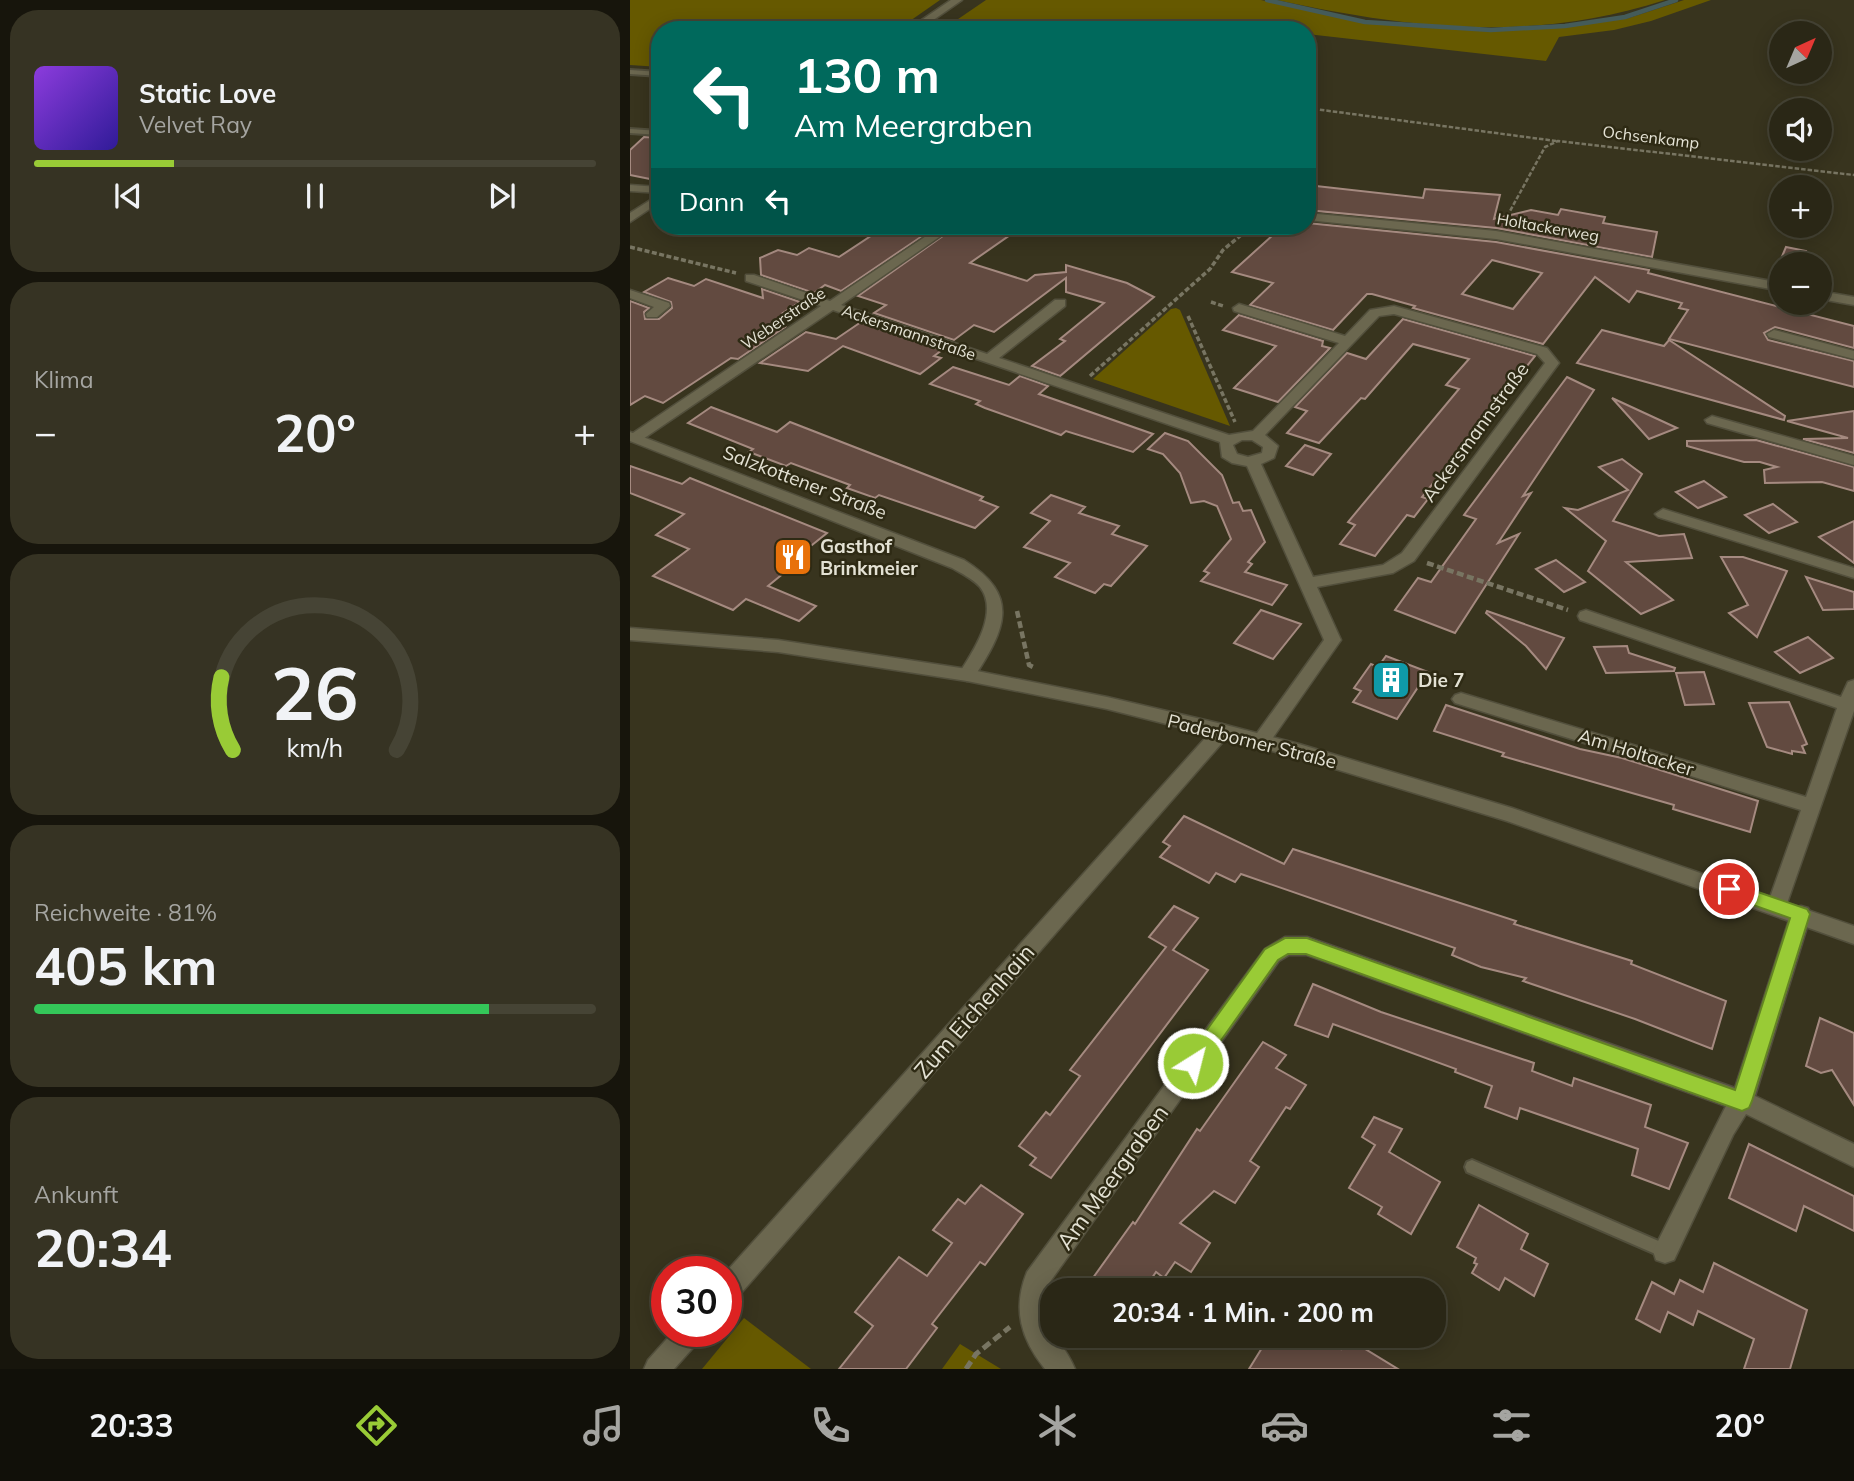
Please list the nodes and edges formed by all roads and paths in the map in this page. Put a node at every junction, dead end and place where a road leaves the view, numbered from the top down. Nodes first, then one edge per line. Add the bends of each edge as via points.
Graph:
1 (957, 0) edge
2 (926, 21) edge
3 (630, 72) edge
4 (651, 73) edge
5 (1316, 109) edge
6 (630, 131) edge
7 (651, 132) edge
8 (1558, 141) junction
9 (1854, 175) edge
10 (630, 188) edge
11 (651, 189) edge
12 (651, 203) edge
13 (1316, 217) edge
14 (630, 218) edge
15 (936, 235) edge
16 (1241, 235) edge
17 (1496, 235) junction
18 (630, 247) edge
19 (750, 278) joint
20 (1769, 285) edge
21 (630, 294) edge
22 (1832, 297) edge
23 (1854, 301) edge
24 (1060, 303) dead end
25 (832, 306) junction
26 (1239, 308) dead end
27 (652, 314) dead end
28 (1188, 316) dead end
29 (1774, 334) dead end
30 (1348, 341) junction
31 (1854, 355) edge
32 (989, 359) junction
33 (1077, 388) junction
34 (1712, 420) dead end
35 (632, 437) edge
36 (1243, 437) junction
37 (1854, 460) edge
38 (1254, 462) junction
39 (1663, 514) dead end
40 (1408, 557) junction
41 (1854, 573) edge
42 (1309, 583) junction
43 (1586, 615) joint
44 (630, 634) edge
45 (967, 675) junction
46 (1854, 686) edge
47 (1461, 699) dead end
48 (1847, 705) junction
49 (1222, 731) junction
50 (1261, 741) junction
51 (1811, 806) junction
52 (1777, 906) junction
53 (1801, 914) junction
54 (1854, 935) edge
55 (1742, 1101) junction
56 (1854, 1156) edge
57 (1472, 1167) dead end
58 (1665, 1251) joint
59 (742, 1273) edge
60 (1030, 1312) junction
61 (677, 1347) edge
62 (657, 1369) edge
63 (966, 1369) edge
64 (1062, 1369) edge

1 - 2 street
3 - 4 lane
5 - 8 path, Ochsenkamp
6 - 7 lane
8 - 9 path, Ochsenkamp
8 - 17 path via 1545,147
10 - 11 street
12 - 14 street
13 - 17 street, Holtackerweg
15 - 25 street, Weberstraße
16 - 33 path via 1210,269
17 - 20 street, Holtackerweg
18 - 19 path
19 - 25 street, Ackersmannstraße
21 - 27 street via 664,306
22 - 23 street
24 - 32 street, Ackersmannstraße
25 - 32 street, Ackersmannstraße
25 - 35 street, Weberstraße
26 - 30 street
28 - 36 path
29 - 31 street
30 - 36 street, Ackersmannstraße
30 - 40 street, Ackersmannstraße via 1375,313 1394,310 1542,351 1552,363
32 - 33 street, Ackersmannstraße
33 - 36 street, Ackersmannstraße
34 - 37 street
35 - 45 street, Salzkottener Straße via 958,564 983,580 993,596 990,634
36 - 38 street via 1225,449 1231,457
36 - 38 street via 1269,443 1271,450 1264,459
38 - 42 street
39 - 41 street
40 - 42 street, Ackersmannstraße via 1387,569
40 - 43 path
42 - 50 street via 1333,640
43 - 48 street
44 - 45 street, Paderborner Straße via 778,646
45 - 49 street, Paderborner Straße
46 - 48 street
47 - 51 street, Am Holtacker
48 - 51 street
49 - 50 street, Paderborner Straße
49 - 59 street, Zum Eichenhain
50 - 52 street, Paderborner Straße via 1512,815
51 - 52 street
52 - 53 street, Paderborner Straße
53 - 54 street, Paderborner Straße
53 - 55 street
55 - 56 street, Am Meergraben
55 - 58 street via 1725,1126
55 - 60 street, Am Meergraben via 1307,946 1285,946 1272,955 1036,1281
57 - 58 lane
60 - 63 path via 976,1354
60 - 64 street via 1044,1347
61 - 62 street

